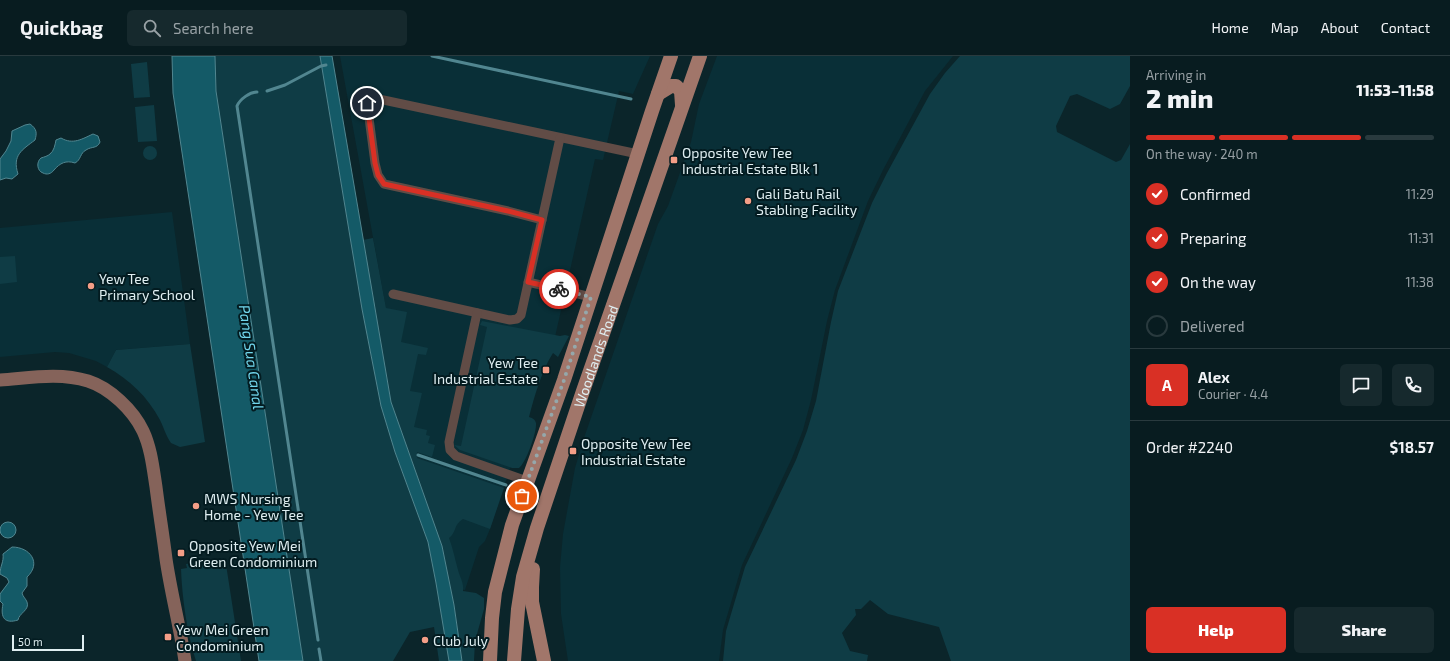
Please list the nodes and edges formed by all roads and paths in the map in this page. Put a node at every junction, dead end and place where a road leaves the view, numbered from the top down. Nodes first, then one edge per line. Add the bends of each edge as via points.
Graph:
1 (700, 56) edge
2 (669, 59) edge
3 (658, 94) junction
4 (682, 105) junction
5 (560, 138) junction
6 (638, 154) junction
7 (542, 220) junction
8 (528, 282) junction
9 (393, 294) dead end
10 (591, 297) junction
11 (477, 313) junction
12 (0, 380) edge
13 (527, 481) junction
14 (537, 528) junction
15 (182, 638) junction
16 (490, 654) edge
17 (185, 661) edge
18 (190, 661) edge
19 (485, 661) edge
20 (514, 661) edge
21 (544, 661) edge

1 - 4 main road, Woodlands Road
2 - 3 main road, Woodlands Road
3 - 4 main road via 671,86 676,86 681,91
3 - 6 main road, Woodlands Road
4 - 14 main road, Woodlands Road
5 - 6 street
5 - 7 street
5 - 7 street via 374,98 369,99 367,103 375,163 384,184
6 - 10 main road, Woodlands Road
7 - 8 street
8 - 10 street
8 - 11 street via 521,315 517,320
9 - 11 street
10 - 13 main road, Woodlands Road
11 - 13 street via 449,442 450,450 456,456
12 - 15 street via 68,376 88,381 104,388 117,398 143,430 151,455 167,562
13 - 16 main road, Woodlands Road via 512,525 495,592
14 - 20 main road, Woodlands Road via 523,577
14 - 21 main road via 532,602
15 - 17 street
15 - 18 street
16 - 19 main road, Woodlands Road

